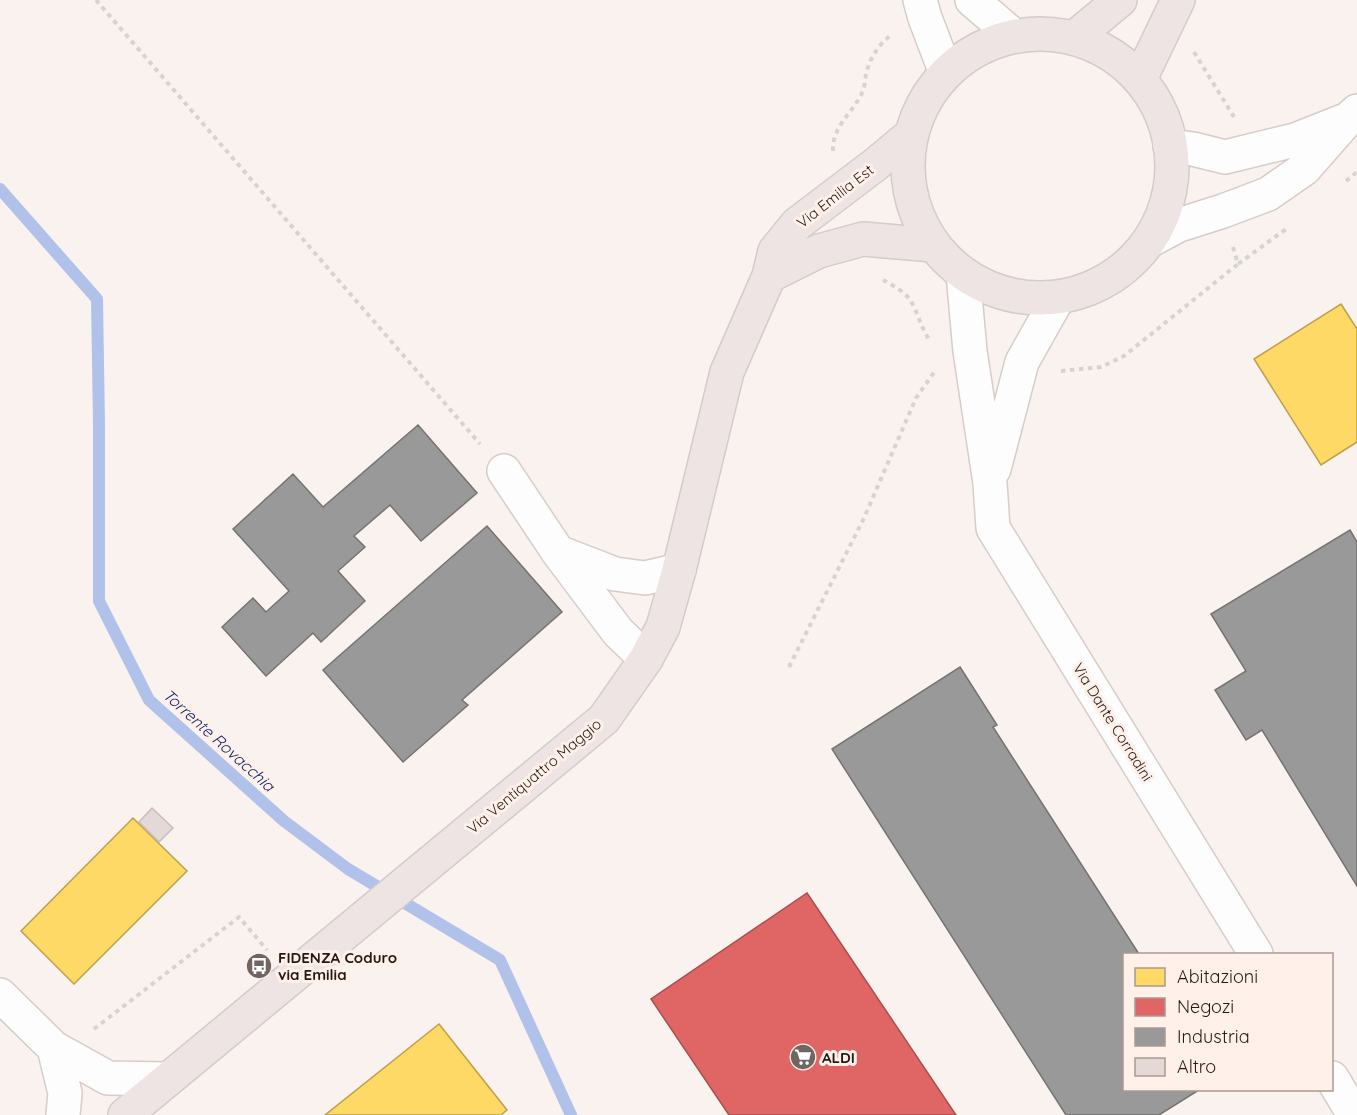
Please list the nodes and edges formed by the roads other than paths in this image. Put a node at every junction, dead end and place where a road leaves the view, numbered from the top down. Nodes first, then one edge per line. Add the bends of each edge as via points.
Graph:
1 (920, 0) edge
2 (972, 0) edge
3 (1120, 0) edge
4 (1178, 0) edge
5 (1014, 36) junction
6 (1074, 38) junction
7 (946, 73) junction
8 (1140, 79) junction
9 (1352, 115) edge
10 (912, 134) junction
11 (1170, 146) junction
12 (1149, 241) junction
13 (933, 245) junction
14 (963, 274) junction
15 (769, 276) junction
16 (1058, 298) junction
17 (504, 471) road end
18 (990, 483) junction
19 (558, 552) junction
20 (679, 570) junction
21 (646, 659) junction
22 (1255, 953) edge
23 (0, 995) edge
24 (54, 1048) junction
25 (168, 1079) junction
26 (1333, 1080) edge
27 (63, 1115) edge
28 (125, 1115) edge
29 (1354, 1115) edge

1 - 7 street
2 - 5 street
3 - 6 main road
4 - 8 main road
5 - 6 main road, Via Emilia Est
5 - 7 main road, Via Emilia Est via 966,56
6 - 8 main road, Via Emilia Est via 1110,54
7 - 10 main road, Via Emilia Est via 920,111
8 - 11 main road, Via Emilia Est via 1160,110
9 - 11 street via 1295,140 1225,157
9 - 12 street via 1304,169 1268,194 1179,225
10 - 13 main road, Via Emilia Est via 910,192
10 - 15 main road, Via Emilia Est via 797,224 775,251
11 - 12 main road, Via Emilia Est via 1171,179 1164,211
12 - 16 main road, Via Emilia Est via 1124,268 1093,288
13 - 14 main road, Via Emilia Est
13 - 15 main road via 862,239 819,251
14 - 16 main road, Via Emilia Est via 992,290 1024,298
14 - 18 street
15 - 20 main road, Via Ventiquattro Maggio via 727,372
16 - 18 street via 1022,362
17 - 19 street
18 - 22 street, Via Dante Corradini via 993,528
19 - 20 street via 615,574 645,578
19 - 21 street via 618,632
20 - 21 main road, Via Ventiquattro Maggio via 663,627
21 - 25 main road, Via Ventiquattro Maggio via 604,719
23 - 24 street
24 - 25 street via 108,1078
24 - 27 street via 65,1093
25 - 28 main road, Via Ventiquattro Maggio
26 - 29 street

